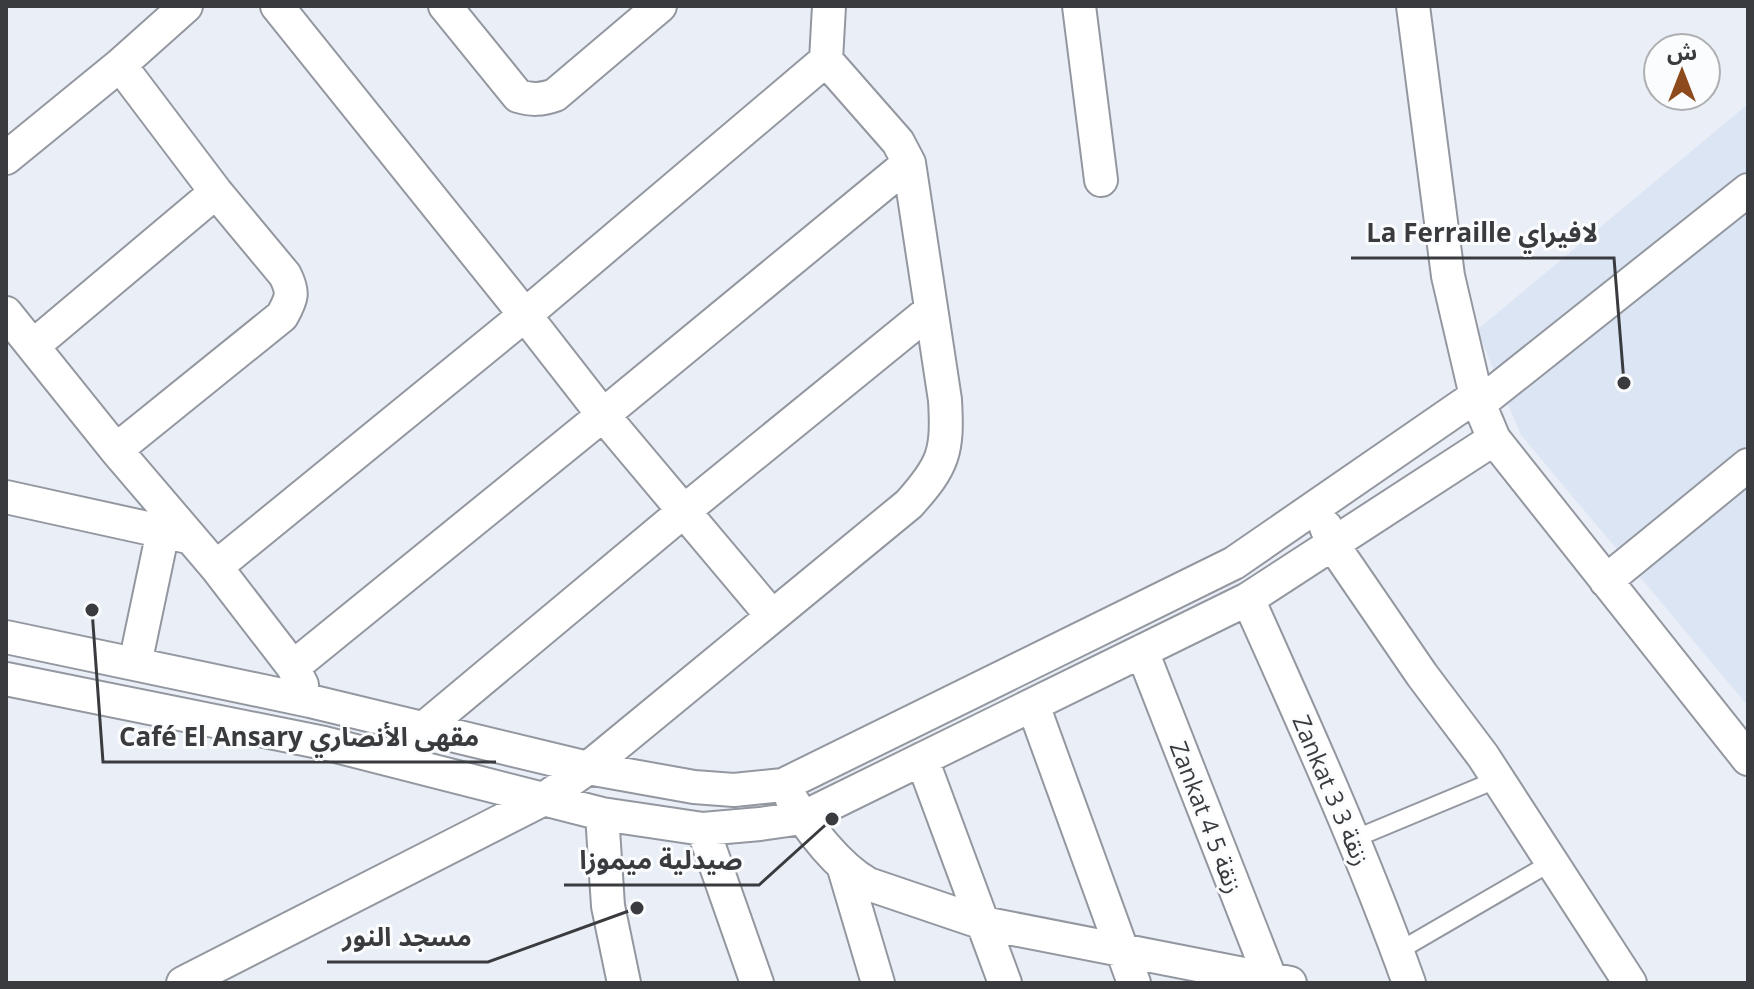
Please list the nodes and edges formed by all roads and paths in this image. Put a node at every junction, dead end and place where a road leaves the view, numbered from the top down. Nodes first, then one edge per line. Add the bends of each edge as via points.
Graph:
1 (186, 6) edge
2 (277, 6) edge
3 (445, 6) edge
4 (660, 6) edge
5 (829, 6) edge
6 (1079, 6) edge
7 (1413, 6) edge
8 (826, 60) junction
9 (120, 65) junction
10 (6, 158) edge
11 (909, 163) junction
12 (1101, 180) dead end
13 (1748, 190) edge
14 (216, 192) junction
15 (931, 310) junction
16 (6, 313) edge
17 (525, 315) junction
18 (27, 351) edge
19 (1477, 400) junction
20 (603, 415) junction
21 (1494, 439) junction
22 (116, 450) junction
23 (1748, 465) edge
24 (6, 497) edge
25 (1317, 507) junction
26 (684, 511) junction
27 (176, 534) junction
28 (1333, 545) junction
29 (216, 567) junction
30 (1606, 581) junction
31 (1248, 599) junction
32 (772, 616) junction
33 (6, 637) edge
34 (1142, 651) junction
35 (135, 664) junction
36 (293, 667) junction
37 (6, 679) edge
38 (310, 701) junction
39 (1033, 705) junction
40 (425, 728) junction
41 (1742, 739) edge
42 (324, 743) junction
43 (385, 759) junction
44 (922, 759) junction
45 (588, 768) junction
46 (1498, 779) junction
47 (783, 785) junction
48 (544, 799) junction
49 (602, 814) junction
50 (802, 818) junction
51 (703, 829) junction
52 (1354, 839) junction
53 (1552, 862) junction
54 (843, 865) junction
55 (983, 923) junction
56 (1121, 950) junction
57 (1397, 952) junction
58 (1277, 982) edge
59 (183, 983) edge
60 (624, 983) edge
61 (757, 983) edge
62 (878, 983) edge
63 (1005, 983) edge
64 (1134, 983) edge
65 (1409, 983) edge
66 (1630, 983) edge

1 - 9 street
2 - 17 street
3 - 4 street via 518,96 541,100 555,95
5 - 8 street
6 - 12 street
7 - 19 street via 1448,276
8 - 11 street via 898,142
8 - 17 street
9 - 10 street
9 - 14 street
11 - 15 street
11 - 20 street
13 - 19 street
14 - 18 street
14 - 22 street via 285,275 291,300 282,316
15 - 26 street
15 - 32 street via 947,428 934,473 909,504
16 - 18 street
17 - 20 street
17 - 29 street
18 - 22 street
19 - 21 street
19 - 25 street
20 - 26 street
20 - 36 street
21 - 28 street
21 - 30 street
22 - 27 street
23 - 30 street
24 - 27 street
25 - 28 street
25 - 47 street via 1234,563
26 - 32 street
26 - 40 street
27 - 29 street
27 - 35 street
28 - 31 street
28 - 46 street
29 - 36 street
30 - 41 street
31 - 34 street
31 - 52 street, Zankat 3 زنقة 3
32 - 45 street
33 - 35 street
34 - 39 street
34 - 58 street, Zankat 4 زنقة 5
35 - 38 street
36 - 38 street
37 - 42 street
38 - 40 street
38 - 42 street
39 - 44 street
39 - 56 street
40 - 43 street
40 - 45 street
42 - 43 street
43 - 48 street
44 - 50 street
44 - 55 street
45 - 47 street via 694,787
45 - 48 street
46 - 52 lane
46 - 53 street
47 - 50 street
48 - 49 street
48 - 59 street
49 - 51 street
49 - 60 street via 608,906
50 - 51 street
50 - 54 street
51 - 61 street
52 - 57 street, Zankat 3 زنقة 3
53 - 57 lane
53 - 66 street
54 - 55 street via 868,884
54 - 62 street
55 - 56 street
55 - 63 street
56 - 58 street
56 - 64 street
57 - 65 street, Zankat 3 زنقة 3

